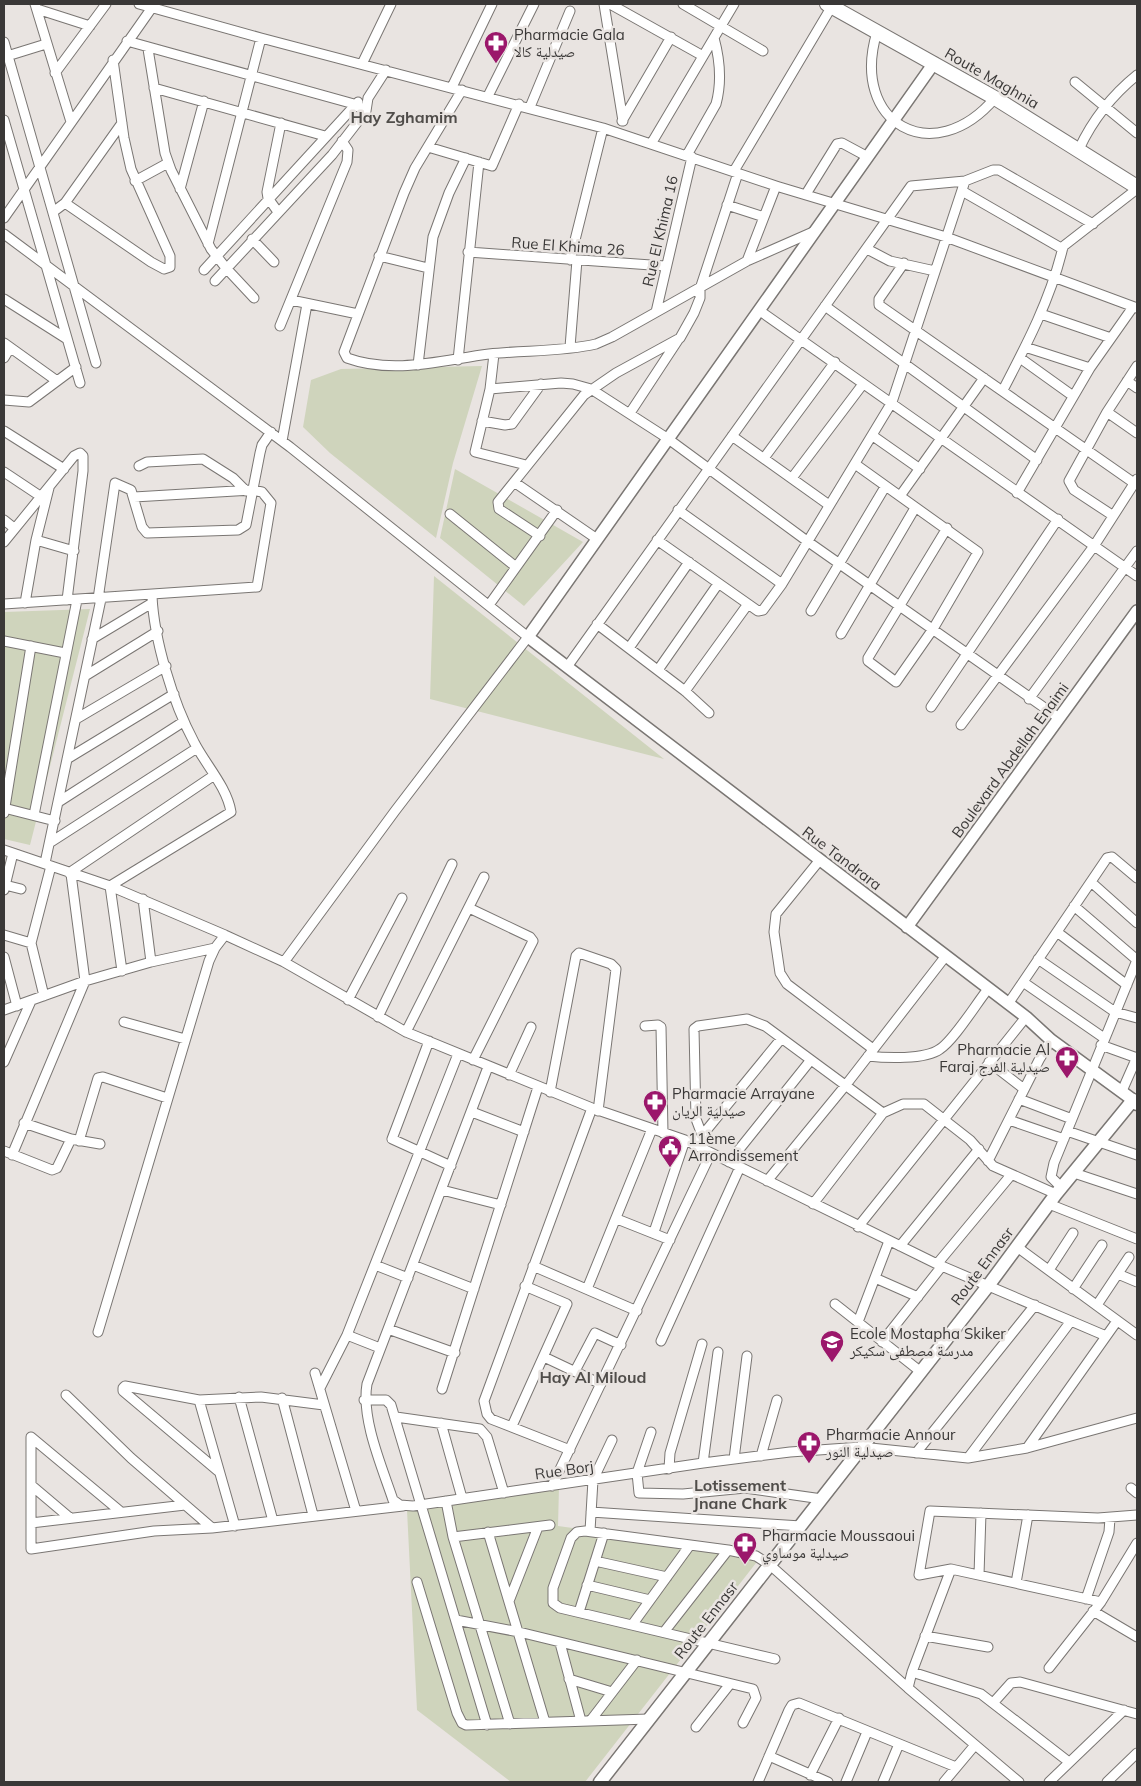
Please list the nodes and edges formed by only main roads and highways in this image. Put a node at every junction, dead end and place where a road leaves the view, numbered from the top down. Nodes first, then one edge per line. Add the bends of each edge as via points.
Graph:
1 (829, 5) edge
2 (1137, 188) edge
3 (1135, 1102) edge
4 (600, 1782) edge

1 - 2 main road, Route Maghnia via 995,98
3 - 4 main road, Route Ennasr via 1074,1173

